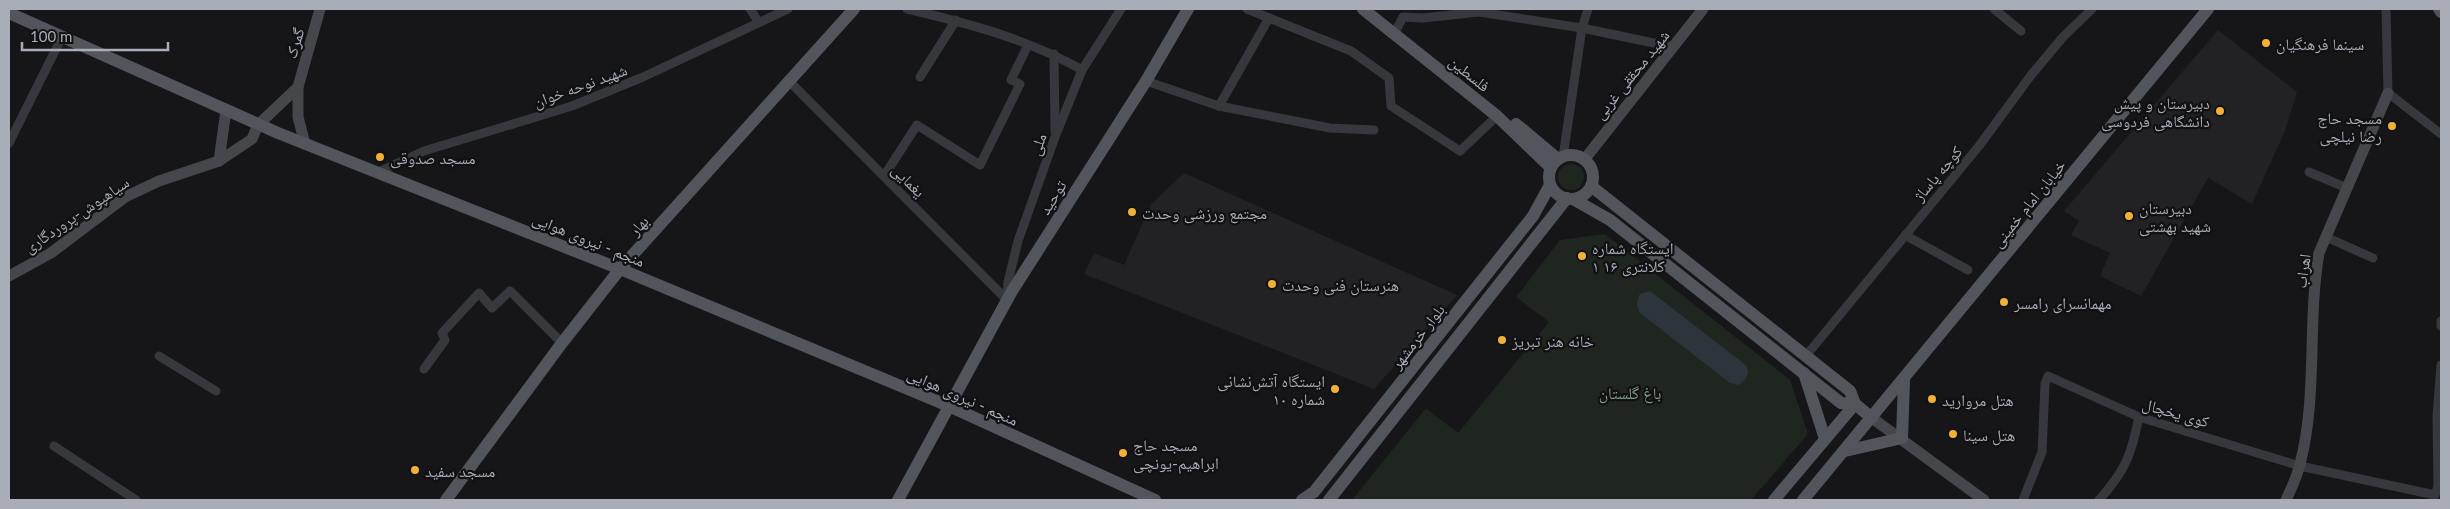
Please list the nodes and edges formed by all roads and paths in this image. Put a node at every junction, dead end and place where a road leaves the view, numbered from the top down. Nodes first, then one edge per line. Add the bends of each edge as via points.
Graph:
1 (320, 9) edge
2 (750, 9) edge
3 (788, 9) edge
4 (854, 9) edge
5 (907, 9) edge
6 (1121, 9) edge
7 (1188, 9) edge
8 (1247, 9) edge
9 (1363, 9) edge
10 (1378, 9) edge
11 (1588, 9) edge
12 (1703, 9) edge
13 (1994, 9) edge
14 (2092, 9) edge
15 (2208, 9) edge
16 (2386, 9) edge
17 (2439, 9) edge
18 (2441, 12) edge
19 (9, 13) edge
20 (1269, 18) junction
21 (956, 20) junction
22 (758, 21) junction
23 (1400, 21) edge
24 (1582, 28) junction
25 (2021, 31) dead end
26 (62, 36) junction
27 (1028, 45) junction
28 (1673, 47) junction
29 (1054, 54) junction
30 (1082, 70) junction
31 (920, 77) dead end
32 (789, 81) junction
33 (1146, 81) junction
34 (298, 87) junction
35 (2388, 93) junction
36 (1220, 106) junction
37 (226, 110) junction
38 (1497, 116) junction
39 (258, 125) junction
40 (1374, 130) dead end
41 (2441, 134) edge
42 (1055, 137) junction
43 (9, 143) edge
44 (304, 144) junction
45 (1584, 160) junction
46 (219, 161) junction
47 (1557, 161) junction
48 (2309, 172) dead end
49 (376, 173) junction
50 (884, 176) junction
51 (1550, 185) junction
52 (1590, 186) junction
53 (2347, 188) junction
54 (1570, 198) junction
55 (1905, 234) junction
56 (2326, 237) junction
57 (2373, 258) dead end
58 (620, 268) junction
59 (1968, 270) dead end
60 (9, 276) edge
61 (1007, 300) junction
62 (1450, 320) junction
63 (2441, 320) edge
64 (2441, 326) edge
65 (1463, 330) junction
66 (562, 343) junction
67 (158, 356) dead end
68 (1805, 357) junction
69 (2441, 365) edge
70 (424, 369) dead end
71 (1804, 373) junction
72 (1904, 380) junction
73 (216, 391) dead end
74 (1855, 404) junction
75 (951, 407) junction
76 (2139, 417) junction
77 (1872, 418) junction
78 (1902, 438) junction
79 (1825, 439) junction
80 (54, 446) dead end
81 (1845, 451) junction
82 (2300, 466) junction
83 (2440, 487) edge
84 (136, 500) edge
85 (446, 500) edge
86 (898, 500) edge
87 (1155, 500) edge
88 (1302, 500) edge
89 (1328, 500) edge
90 (1774, 500) edge
91 (1803, 500) edge
92 (1984, 500) edge
93 (2023, 500) edge
94 (2099, 500) edge
95 (2286, 500) edge

1 - 34 street, گمرک
2 - 22 street
3 - 22 street, شهید نوحه خوان
4 - 32 main road, بهار
5 - 21 street
6 - 30 street, ملی
7 - 33 main road, توحید
8 - 20 street
9 - 23 main road, فلسطین
10 - 23 main road, فلسطین
11 - 24 street
12 - 28 street, شهید محققی غربی
13 - 25 street
14 - 55 street, کوچه پاساژ via 2032,74 1979,146
15 - 72 main road, خیابان امام خمینی
16 - 35 street
17 - 18 main road
19 - 26 main road, منجم - نیروی هوایی
20 - 36 street
20 - 38 street via 1351,51 1389,78 1391,106 1460,150
21 - 27 street
21 - 31 street
22 - 49 street, شهید نوحه خوان via 643,77 572,106 424,151
23 - 24 street via 1479,12
23 - 38 main road, فلسطین
23 - 47 main road, فلسطین
24 - 28 street
24 - 47 street
26 - 37 main road, منجم - نیروی هوایی
26 - 43 street
27 - 29 street
27 - 50 street via 1010,80 1020,84 980,165 917,125
28 - 45 street, شهید محققی غربی
29 - 30 street
29 - 42 street
30 - 42 street, ملی
32 - 50 street, یغمایی
32 - 58 main road, بهار
33 - 36 street
33 - 61 main road, توحید
34 - 39 street
34 - 44 street, گمرک via 298,117
35 - 41 street
35 - 53 street, اهراب
36 - 40 street via 1330,128
37 - 39 main road, منجم - نیروی هوایی
37 - 46 street
38 - 47 main road, فلسطین
39 - 44 main road, منجم - نیروی هوایی
39 - 46 street, سیاهپوش-پروردگاری via 252,139
42 - 61 street, ملی via 1018,241
44 - 49 main road, منجم - نیروی هوایی
45 - 47 main road via 1574,155
45 - 52 main road via 1592,174
46 - 60 street, سیاهپوش-پروردگاری via 159,181 125,197 51,253
47 - 51 main road
48 - 53 street
49 - 58 main road, منجم - نیروی هوایی
50 - 61 street, یغمایی
51 - 54 main road via 1557,194
51 - 62 main road, بلوار خرمشهر via 1533,216
52 - 54 main road via 1583,194
52 - 68 main road
53 - 56 street, اهراب
54 - 65 main road, بلوار خرمشهر
54 - 71 main road via 1610,220
55 - 59 street
55 - 68 street, کوچه پاساژ
56 - 57 street
56 - 82 street, اهراب via 2315,277 2312,382 2308,428
58 - 66 main road, بهار
58 - 75 main road, منجم - نیروی هوایی
61 - 75 main road, توحید
62 - 65 main road
62 - 88 main road, بلوار خرمشهر via 1314,492
63 - 64 street
65 - 89 main road, بلوار خرمشهر
66 - 70 street via 510,291 492,308 479,293 442,333 444,340
66 - 85 main road, بهار
67 - 73 street
68 - 74 main road via 1850,391
69 - 83 street via 2437,416
71 - 74 main road via 1841,403
71 - 79 main road
72 - 77 main road, خیابان امام خمینی
72 - 78 main road
74 - 77 main road
74 - 79 main road
75 - 86 main road, توحید
75 - 87 main road, منجم - نیروی هوایی
76 - 82 street, کوی یخچال
76 - 93 street, کوی یخچال via 2048,376 2042,452
76 - 94 street via 2132,451 2114,485
77 - 78 street
77 - 81 main road, خیابان امام خمینی
78 - 81 main road
78 - 92 street
79 - 90 main road
80 - 84 street
81 - 91 main road, خیابان امام خمینی
82 - 83 street, کوی یخچال via 2436,495
82 - 95 street, اهراب

